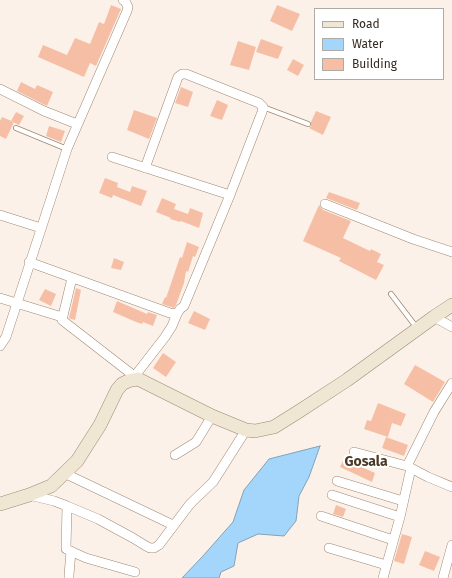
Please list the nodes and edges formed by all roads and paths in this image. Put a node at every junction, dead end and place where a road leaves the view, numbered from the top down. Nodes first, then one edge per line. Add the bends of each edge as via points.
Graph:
1 (123, 0) edge
2 (0, 90) edge
3 (262, 107) junction
4 (77, 124) junction
5 (308, 124) dead end
6 (16, 128) dead end
7 (67, 149) junction
8 (112, 157) dead end
9 (145, 168) junction
10 (230, 195) junction
11 (324, 204) dead end
12 (0, 215) edge
13 (40, 228) junction
14 (452, 252) edge
15 (30, 262) junction
16 (72, 278) junction
17 (391, 294) dead end
18 (0, 298) edge
19 (16, 303) junction
20 (452, 306) edge
21 (177, 314) junction
22 (62, 317) junction
23 (434, 317) junction
24 (452, 327) edge
25 (418, 329) junction
26 (0, 346) edge
27 (136, 378) junction
28 (452, 383) edge
29 (212, 416) junction
30 (246, 430) junction
31 (354, 452) dead end
32 (175, 455) dead end
33 (409, 467) junction
34 (64, 473) junction
35 (337, 481) dead end
36 (452, 487) edge
37 (29, 495) junction
38 (332, 495) dead end
39 (403, 501) junction
40 (0, 504) edge
41 (66, 506) junction
42 (321, 516) dead end
43 (400, 517) junction
44 (173, 525) junction
45 (393, 540) junction
46 (452, 546) edge
47 (329, 548) dead end
48 (71, 551) junction
49 (386, 565) junction
50 (135, 572) dead end
51 (69, 578) edge
52 (383, 578) edge
53 (443, 578) edge

1 - 4 street via 128,7 127,11
2 - 4 street
3 - 5 lane
3 - 9 street via 259,103 182,74 178,77
3 - 10 street
4 - 7 street
6 - 7 lane
7 - 13 street
8 - 9 street
9 - 10 street
10 - 21 street via 184,306
11 - 14 street
12 - 13 street
13 - 15 street
15 - 16 street
15 - 19 street
16 - 21 street
16 - 22 street
17 - 25 lane
18 - 19 street
19 - 22 street
19 - 26 street via 6,337
20 - 23 main road
21 - 27 street via 165,337
22 - 27 street via 62,320
23 - 24 street
23 - 25 main road
25 - 30 main road via 347,380 274,427
27 - 29 main road
27 - 34 main road via 122,384 117,390 100,425 77,461
28 - 33 street via 434,412
29 - 30 main road
29 - 32 street via 196,442
30 - 44 street via 213,482
31 - 33 street
33 - 36 street
33 - 39 street
34 - 37 main road via 51,486
34 - 44 street
35 - 39 street
37 - 40 main road
37 - 41 street
38 - 43 street
39 - 43 street
41 - 44 street via 98,519 150,548 159,545
41 - 48 street via 66,549
42 - 45 street
43 - 45 street
45 - 49 street
46 - 53 street
47 - 49 street
48 - 50 street
48 - 51 street
49 - 52 street

